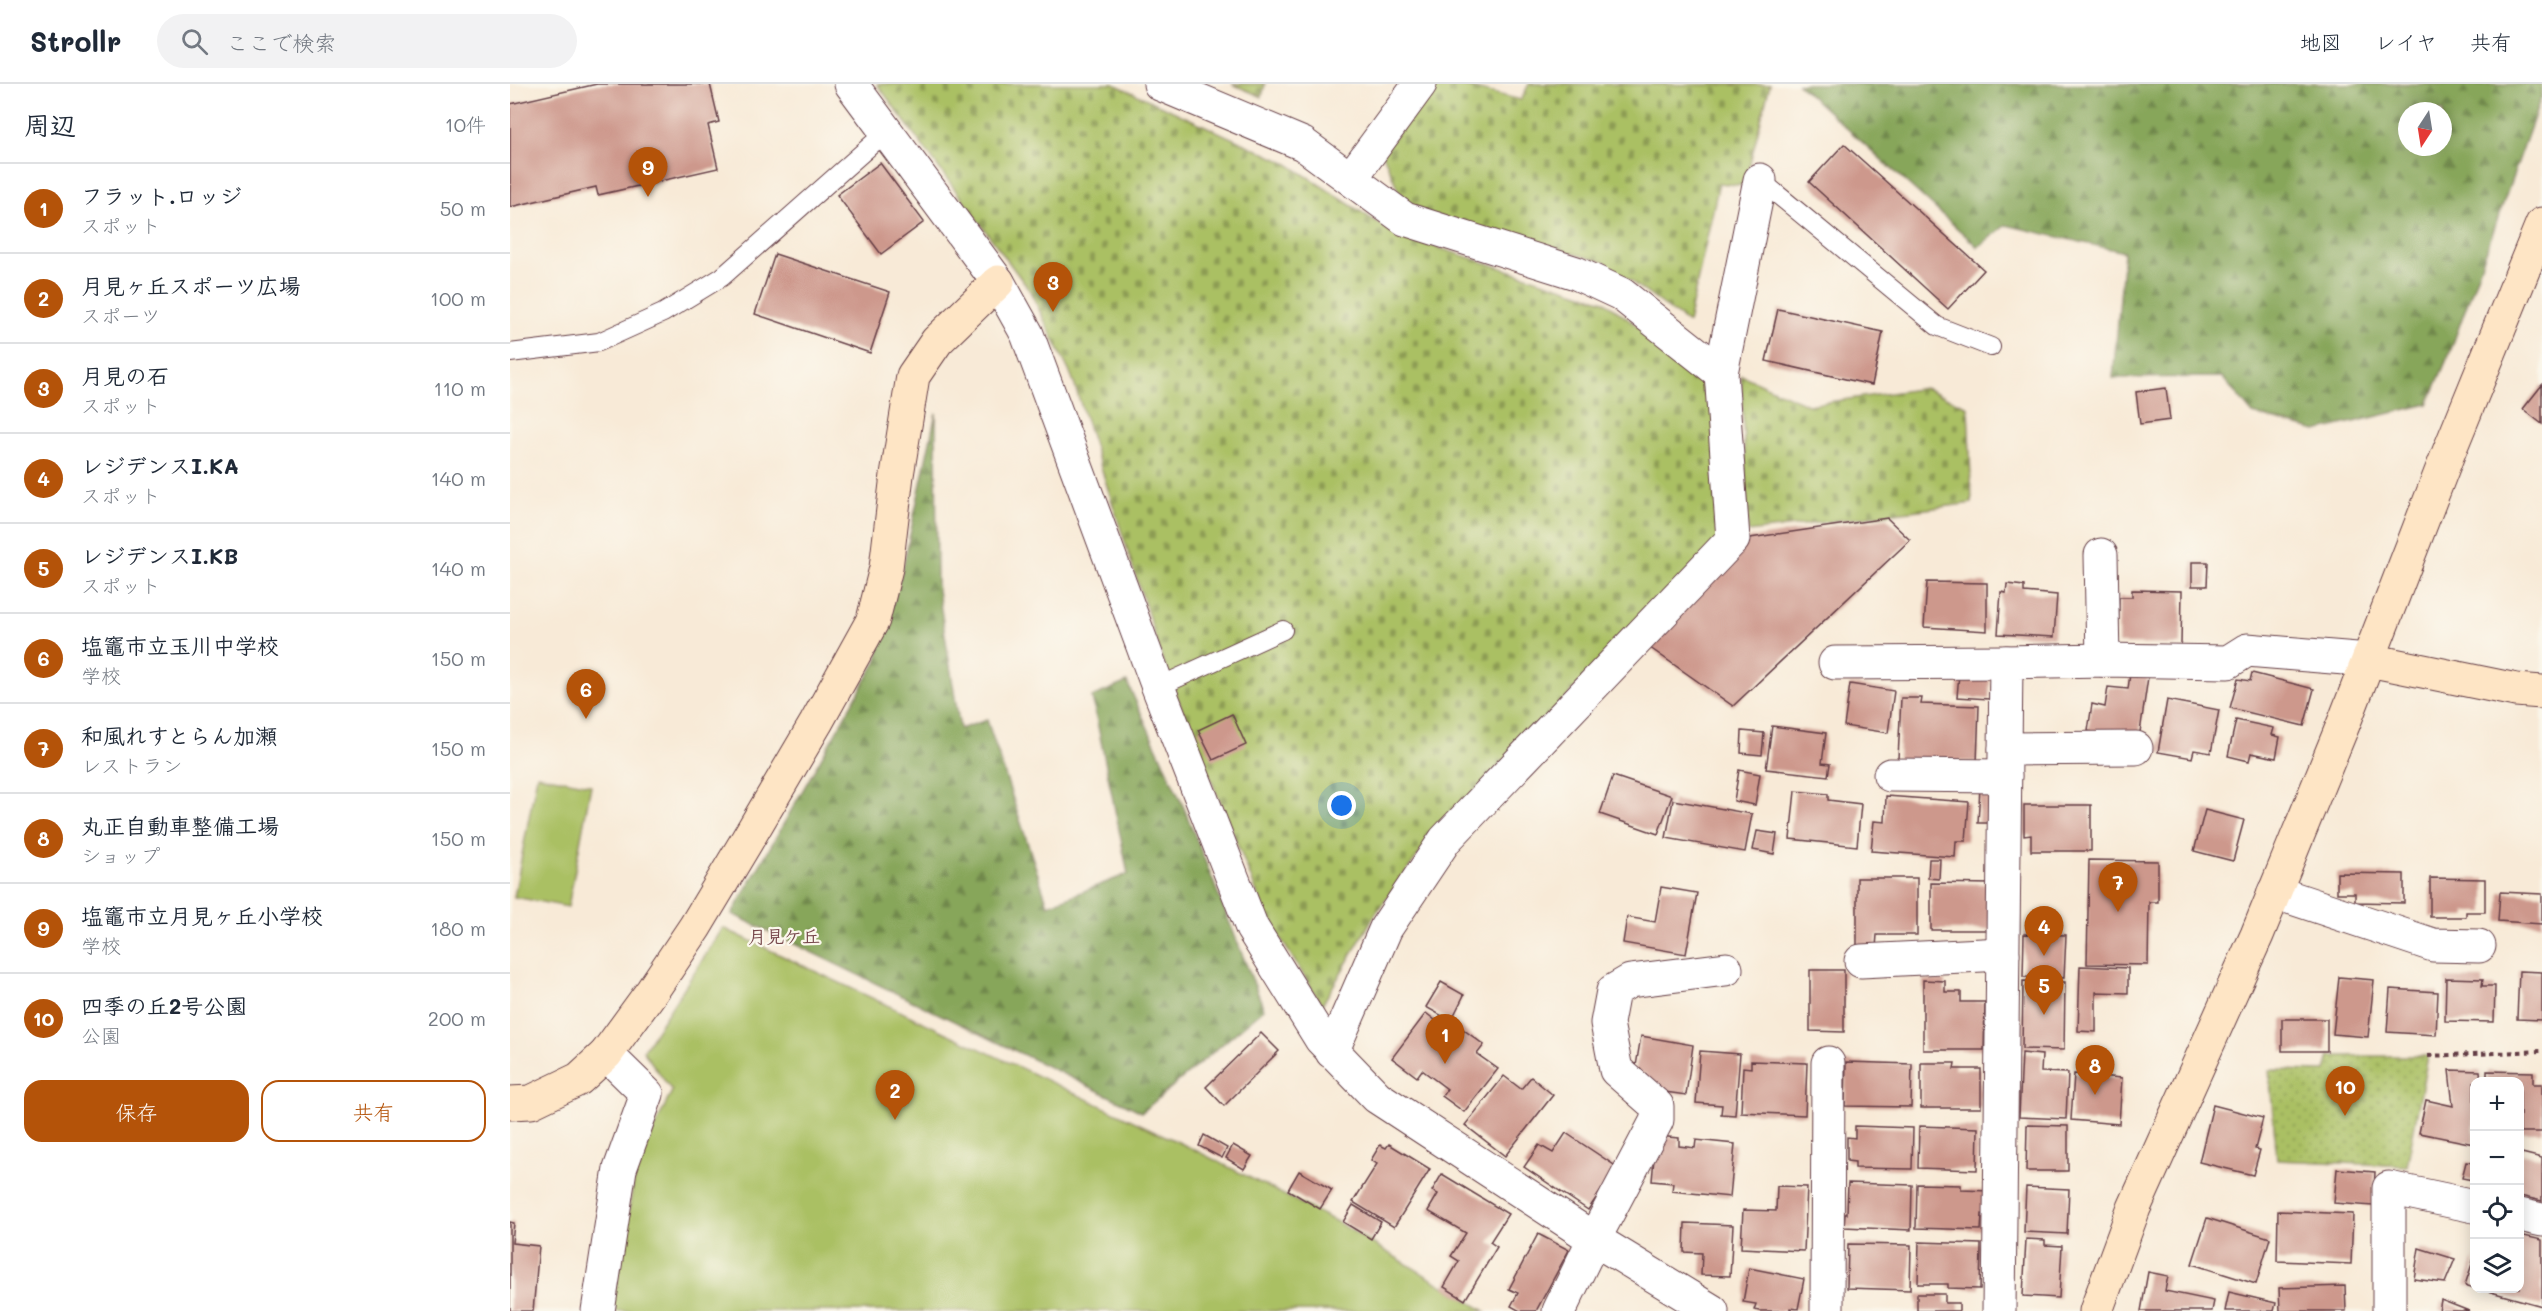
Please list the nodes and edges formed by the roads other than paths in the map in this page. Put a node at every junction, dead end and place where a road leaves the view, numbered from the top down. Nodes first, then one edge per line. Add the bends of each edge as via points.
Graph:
1 (851, 84) edge
2 (1161, 84) edge
3 (1420, 84) edge
4 (887, 130) junction
5 (1352, 178) junction
6 (1760, 180) joint
7 (2542, 224) edge
8 (998, 282) junction
9 (1991, 347) dead end
10 (510, 353) edge
11 (1721, 373) junction
12 (2101, 555) dead end
13 (1283, 630) dead end
14 (2103, 660) junction
15 (2369, 660) junction
16 (2006, 662) junction
17 (1835, 663) dead end
18 (1158, 687) junction
19 (2542, 692) edge
20 (2136, 748) dead end
21 (2005, 762) junction
22 (1890, 775) dead end
23 (2274, 892) junction
24 (2479, 946) dead end
25 (2003, 954) junction
26 (1861, 961) dead end
27 (1726, 969) dead end
28 (1332, 1052) junction
29 (606, 1054) junction
30 (1828, 1063) dead end
31 (510, 1103) edge
32 (2470, 1205) edge
33 (2524, 1216) edge
34 (2542, 1220) edge
35 (1594, 1239) junction
36 (598, 1311) edge
37 (1559, 1311) edge
38 (1712, 1311) edge
39 (1827, 1311) edge
40 (1999, 1311) edge
41 (2096, 1311) edge
42 (2389, 1311) edge

1 - 4 street
2 - 5 street via 1304,144
3 - 5 street
4 - 8 street
4 - 10 lane via 722,277 663,313 599,342
5 - 11 street via 1405,219 1576,273 1622,294
6 - 9 lane via 1937,327
6 - 11 street
7 - 15 street
8 - 18 street via 1027,334
8 - 29 street via 937,341 913,376 886,568 873,620 695,927
11 - 28 street via 1733,539 1445,840 1386,928
12 - 14 street
13 - 18 lane
14 - 15 street via 2228,662 2247,650
14 - 16 street
15 - 19 street
15 - 23 street
16 - 17 street
16 - 21 street
18 - 28 street via 1252,928
20 - 21 street
21 - 22 street
21 - 25 street
23 - 24 street via 2433,945
23 - 41 street via 2134,1208
25 - 26 street
25 - 40 street
27 - 35 street via 1630,981 1613,992 1607,1023 1616,1070 1657,1106 1657,1120
28 - 35 street via 1377,1096
29 - 31 street via 579,1079 531,1102
29 - 36 street via 647,1094 620,1169
30 - 39 street
32 - 42 street via 2389,1188
33 - 34 street
35 - 37 street
35 - 38 street

